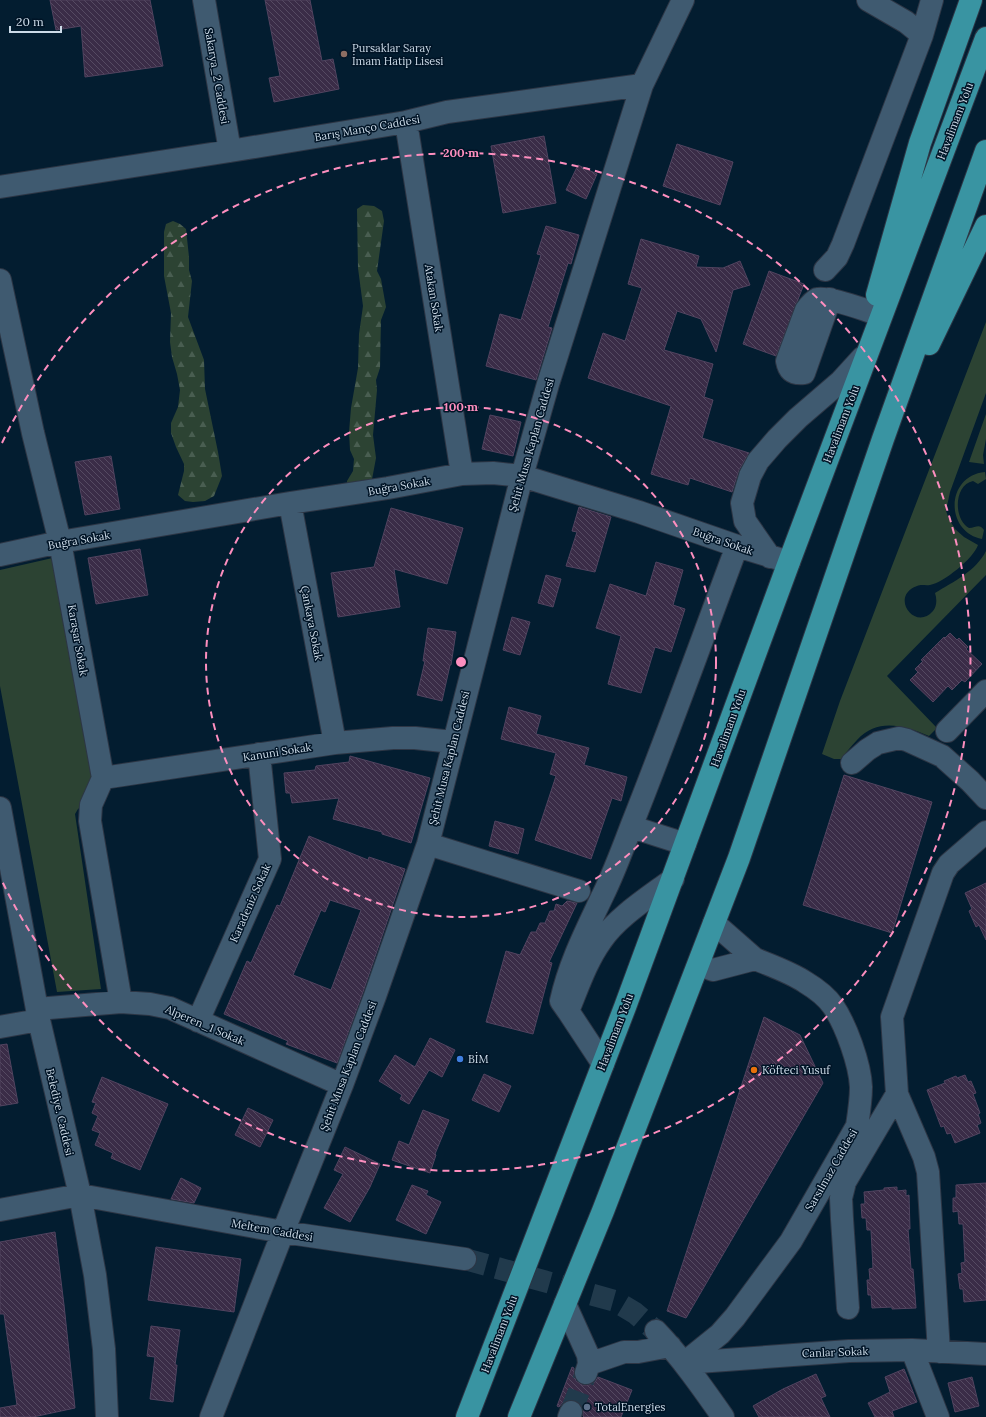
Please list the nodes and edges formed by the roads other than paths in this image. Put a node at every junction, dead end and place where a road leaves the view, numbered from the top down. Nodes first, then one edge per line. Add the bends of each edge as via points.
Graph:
1 (204, 0) edge
2 (683, 0) edge
3 (868, 0) edge
4 (932, 0) edge
5 (971, 0) edge
6 (922, 35) junction
7 (986, 38) edge
8 (642, 85) junction
9 (406, 122) junction
10 (230, 151) junction
11 (986, 151) edge
12 (0, 187) edge
13 (986, 226) edge
14 (825, 270) dead end
15 (0, 280) edge
16 (830, 300) dead end
17 (872, 312) junction
18 (862, 358) junction
19 (852, 395) junction
20 (883, 439) junction
21 (462, 474) junction
22 (522, 476) junction
23 (290, 503) junction
24 (60, 542) junction
25 (737, 546) junction
26 (0, 555) edge
27 (779, 559) junction
28 (986, 691) edge
29 (947, 731) dead end
30 (453, 742) junction
31 (334, 743) junction
32 (259, 754) junction
33 (852, 763) dead end
34 (103, 778) junction
35 (986, 798) edge
36 (0, 808) edge
37 (632, 827) junction
38 (986, 832) edge
39 (3, 844) edge
40 (428, 844) junction
41 (685, 844) junction
42 (672, 878) junction
43 (579, 891) dead end
44 (714, 923) junction
45 (755, 959) junction
46 (699, 965) junction
47 (121, 1002) junction
48 (568, 1011) junction
49 (38, 1015) junction
50 (198, 1021) junction
51 (0, 1027) edge
52 (603, 1064) junction
53 (342, 1085) junction
54 (897, 1094) junction
55 (80, 1195) junction
56 (0, 1210) edge
57 (283, 1232) junction
58 (465, 1259) tunnel mouth
59 (565, 1304) junction
60 (848, 1308) dead end
61 (912, 1350) junction
62 (939, 1352) junction
63 (986, 1354) edge
64 (684, 1363) junction
65 (107, 1417) edge
66 (211, 1417) edge
67 (467, 1417) edge
68 (519, 1417) edge
69 (723, 1417) edge
70 (938, 1417) edge

1 - 10 street, Sakarya_2 Caddesi
2 - 8 street
3 - 6 street via 906,22
4 - 6 street
5 - 17 highway via 920,143
6 - 14 street via 843,244 837,257
7 - 19 highway, Havalimanı Yolu
8 - 9 street, Barış Manço Caddesi via 447,112
8 - 22 street, Şehit Musa Kaplan Caddesi via 550,376
9 - 10 street, Barış Manço Caddesi
9 - 21 street, Atakan Sokak
10 - 12 street, Barış Manço Caddesi
11 - 20 highway
13 - 20 highway
15 - 24 street, Karaşar Sokak
16 - 17 street
17 - 18 highway
18 - 19 highway
18 - 27 street via 841,381 777,439 758,461 750,476 742,503 745,521
19 - 27 highway, Havalimanı Yolu
20 - 44 highway via 739,858
21 - 22 street, Buğra Sokak via 493,473
21 - 23 street, Buğra Sokak
22 - 25 street, Buğra Sokak
22 - 30 street, Şehit Musa Kaplan Caddesi
23 - 24 street, Buğra Sokak
23 - 31 street, Çankaya Sokak
24 - 26 street, Buğra Sokak
24 - 34 street, Karaşar Sokak
25 - 27 street, Buğra Sokak
25 - 37 street
27 - 41 highway, Havalimanı Yolu
28 - 29 street
30 - 31 street, Kanuni Sokak via 393,738
30 - 40 street, Şehit Musa Kaplan Caddesi
31 - 32 street, Kanuni Sokak
32 - 34 street, Kanuni Sokak
32 - 50 street, Karadeniz Sokak via 270,859
33 - 35 street via 878,743 899,738 908,740 942,756
34 - 47 street via 91,805 90,821
36 - 39 street, Belediye. Caddesi
37 - 41 street
37 - 48 street via 603,897 574,956 561,1001
38 - 54 street via 949,864 943,873 892,1017
39 - 49 street, Belediye. Caddesi
40 - 43 street
40 - 53 street, Şehit Musa Kaplan Caddesi
41 - 42 highway, Havalimanı Yolu
42 - 48 street via 604,936 592,955
42 - 52 highway, Havalimanı Yolu
44 - 45 street, Sarsılmaz Caddesi
44 - 46 highway
45 - 46 street via 713,970
45 - 64 street, Sarsılmaz Caddesi via 804,981 832,1006 849,1038 855,1056 861,1085 860,1106 856,1126 791,1241 725,1329
46 - 59 highway
47 - 49 street, Alperen_1 Sokak
47 - 50 street, Alperen_1 Sokak via 170,1008
48 - 52 street
49 - 51 street, Alperen_1 Sokak
49 - 55 street, Belediye. Caddesi
50 - 53 street, Alperen_1 Sokak
52 - 67 highway, Havalimanı Yolu
53 - 57 street, Şehit Musa Kaplan Caddesi
54 - 60 street via 845,1182 841,1198
54 - 62 street via 928,1172
55 - 56 street
55 - 57 street, Meltem Caddesi
55 - 65 street, Belediye. Caddesi via 95,1275 104,1349
57 - 58 street, Meltem Caddesi
57 - 66 street, Şehit Musa Kaplan Caddesi
59 - 64 street via 588,1355 588,1368 624,1352 638,1352 663,1338
59 - 68 highway
61 - 62 street, Canlar Sokak
61 - 64 street, Canlar Sokak via 849,1350
61 - 70 street
62 - 63 street, Canlar Sokak
64 - 69 street

